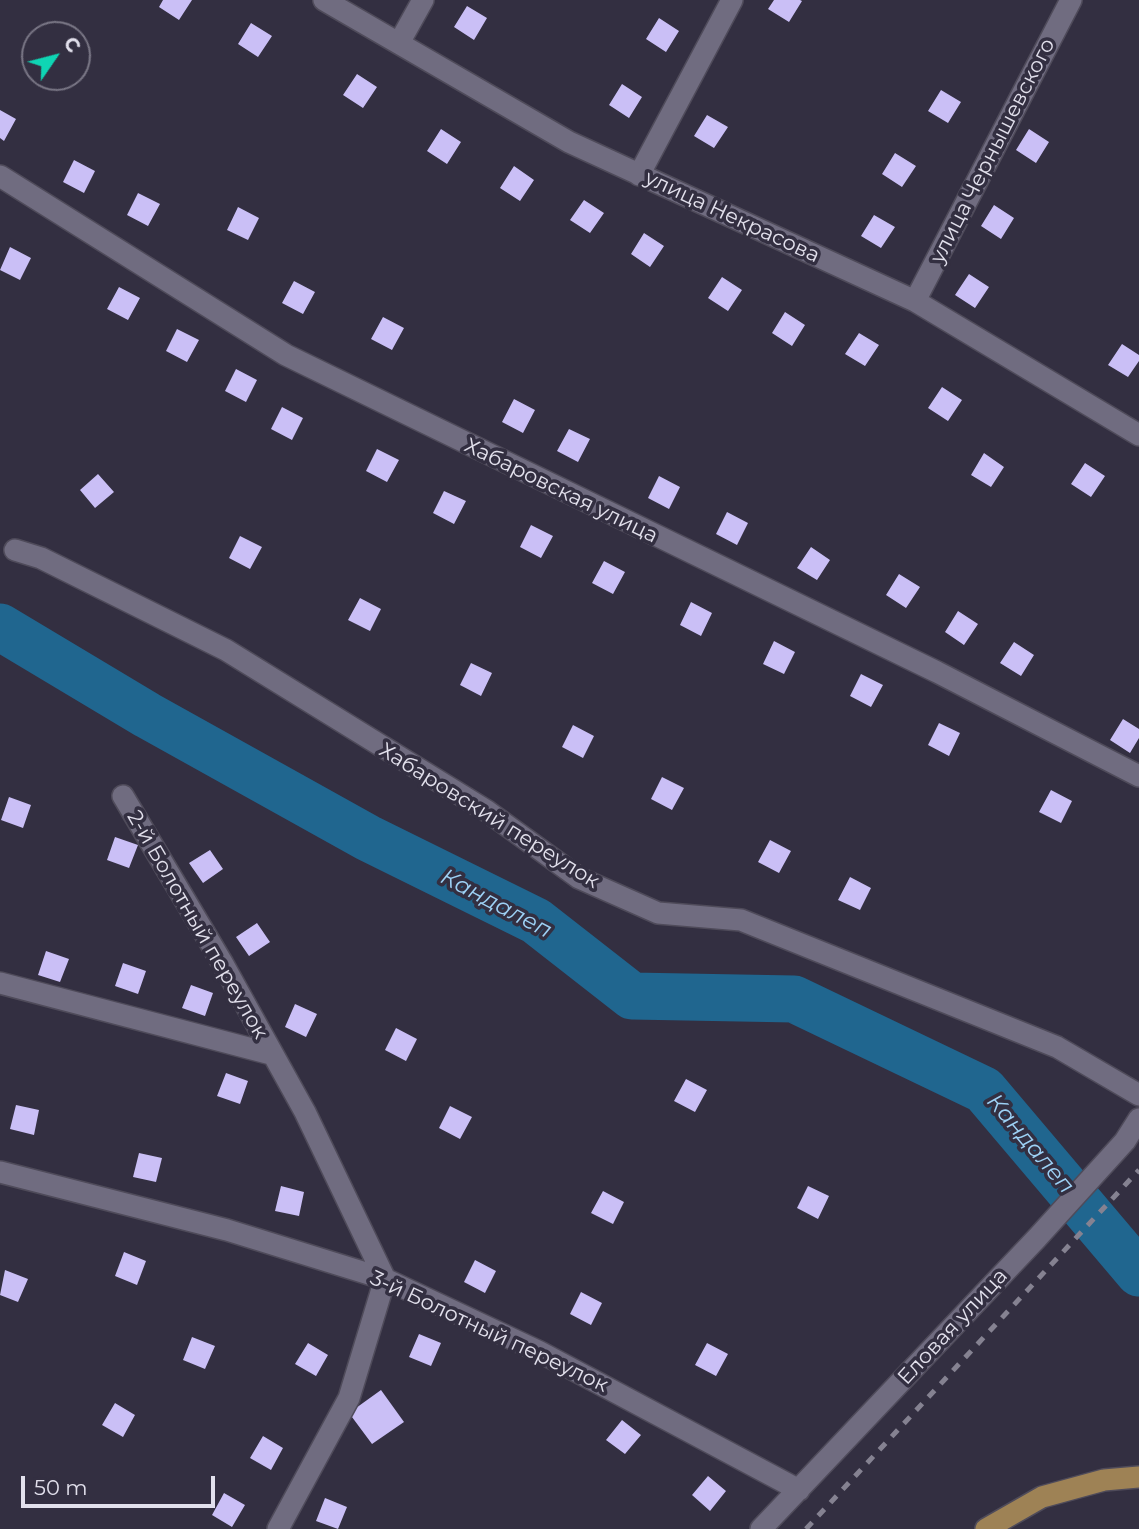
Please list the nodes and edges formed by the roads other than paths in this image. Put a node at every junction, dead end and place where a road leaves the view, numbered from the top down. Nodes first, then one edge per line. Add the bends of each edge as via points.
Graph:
1 (324, 0) edge
2 (423, 0) edge
3 (732, 0) edge
4 (1071, 0) edge
5 (399, 43) junction
6 (639, 175) junction
7 (0, 176) edge
8 (915, 301) junction
9 (1139, 435) edge
10 (15, 550) dead end
11 (1139, 776) edge
12 (123, 796) dead end
13 (0, 982) edge
14 (271, 1054) junction
15 (1139, 1095) edge
16 (1139, 1119) edge
17 (0, 1172) edge
18 (385, 1279) junction
19 (1139, 1477) edge
20 (799, 1490) junction
21 (278, 1529) edge
22 (761, 1529) edge
23 (986, 1529) edge

1 - 5 street, улица Некрасова
2 - 5 street
3 - 6 street
4 - 8 street, улица Чернышевского
5 - 6 street, улица Некрасова via 569,142
6 - 8 street, улица Некрасова
7 - 11 street, Хабаровская улица via 286,355 937,672
8 - 9 street, улица Некрасова
10 - 15 street, Хабаровский переулок via 41,558 226,650 487,811 579,878 659,913 754,925 1057,1047
12 - 14 street, 2-й Болотный переулок
13 - 14 street, 2-й Болотный переулок
14 - 18 street, 2-й Болотный переулок via 311,1123
16 - 20 street, Еловая улица via 1125,1141 1037,1238
17 - 18 street, 3-й Болотный переулок via 227,1230
18 - 20 street, 3-й Болотный переулок via 540,1352
18 - 21 street via 349,1398
19 - 23 main road via 1104,1480 1042,1497
20 - 22 street, Еловая улица

